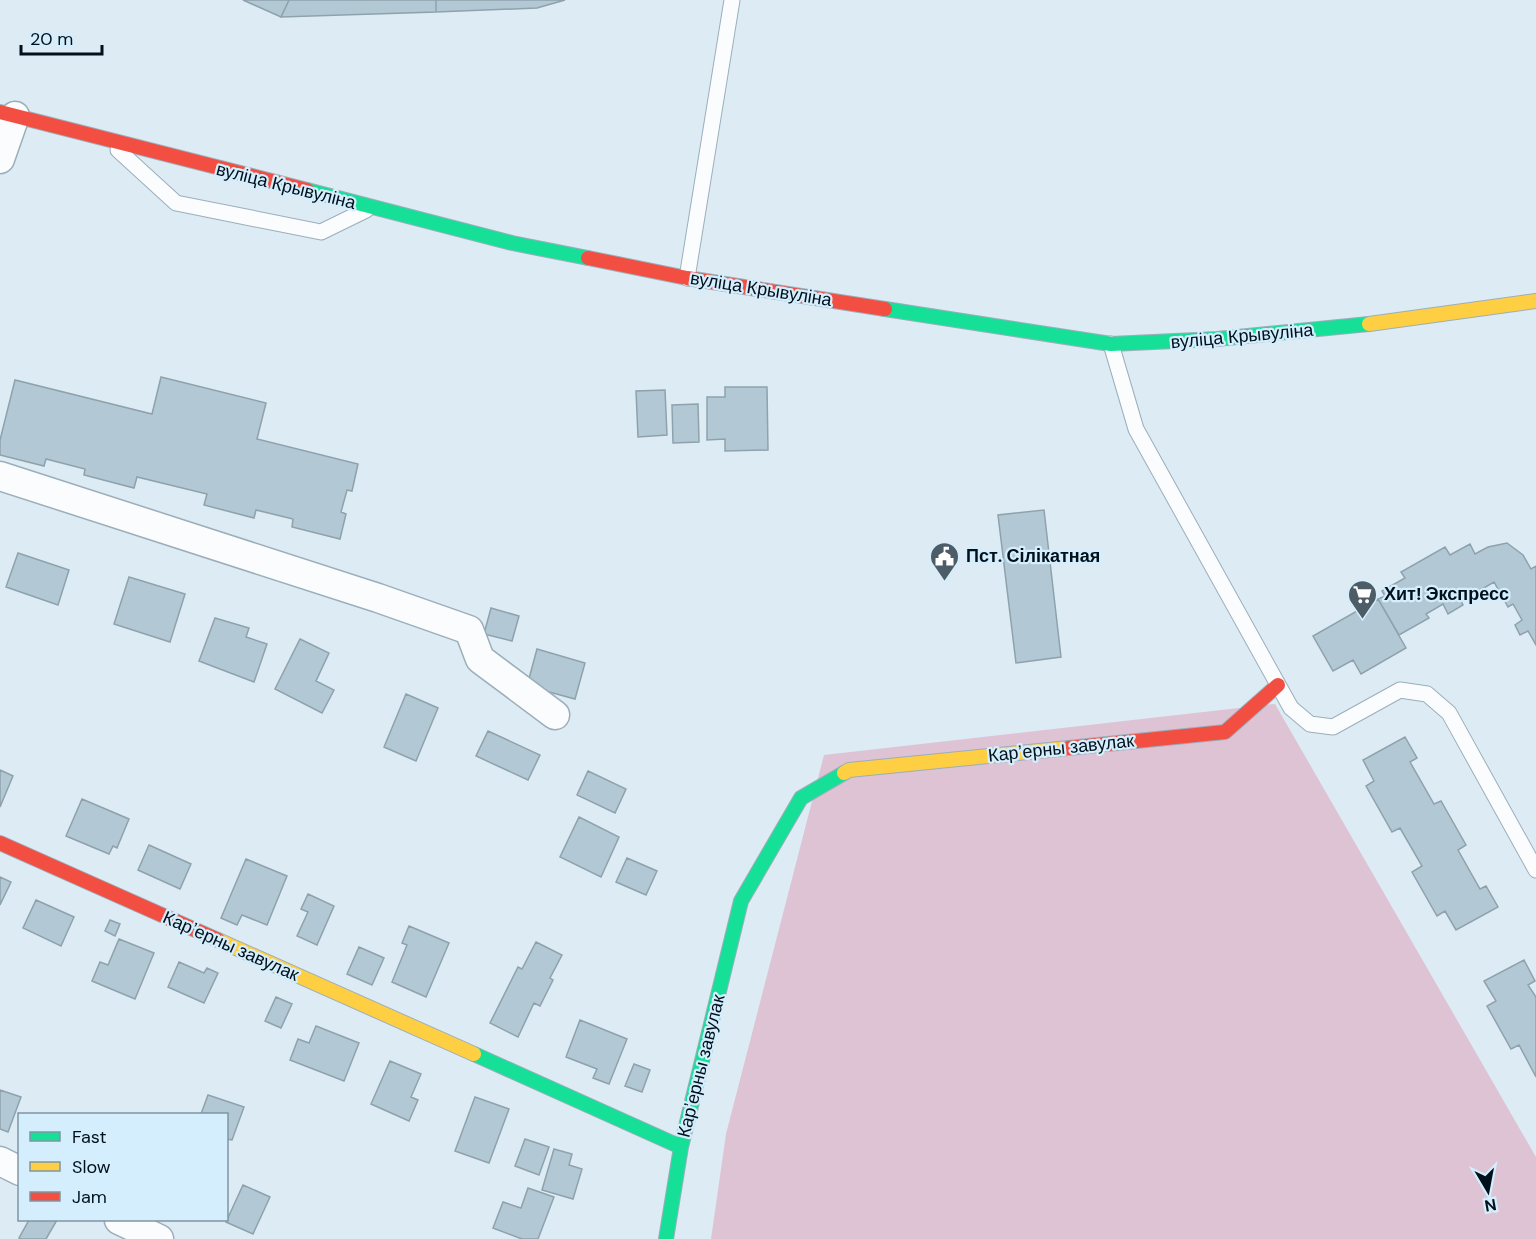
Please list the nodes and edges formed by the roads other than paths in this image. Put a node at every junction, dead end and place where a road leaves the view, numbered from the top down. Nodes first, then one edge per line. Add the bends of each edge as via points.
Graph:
1 (732, 0) edge
2 (7, 114) edge
3 (107, 140) junction
4 (0, 159) edge
5 (371, 207) junction
6 (687, 278) junction
7 (1536, 302) edge
8 (1111, 344) junction
9 (0, 476) edge
10 (1278, 685) junction
11 (555, 715) dead end
12 (0, 843) edge
13 (1536, 870) edge
14 (681, 1147) junction
15 (0, 1161) edge
16 (18, 1170) edge
17 (121, 1221) edge
18 (159, 1239) edge
19 (666, 1239) edge

1 - 6 lane
2 - 3 street, вуліца Крывуліна
2 - 4 street
3 - 5 street, вуліца Крывуліна
3 - 5 lane via 176,203 321,232
5 - 6 street, вуліца Крывуліна via 512,243
6 - 8 street, вуліца Крывуліна
7 - 8 street, вуліца Крывуліна via 1272,334
8 - 10 lane via 1136,429
9 - 11 street via 469,630 480,659
10 - 13 lane via 1291,708 1310,724 1333,727 1400,690 1427,694 1449,713
10 - 14 street, Карʼерны завулак via 1225,732 849,770 801,798 741,901
12 - 14 street, Карʼерны завулак
14 - 19 street
15 - 16 street
17 - 18 street

